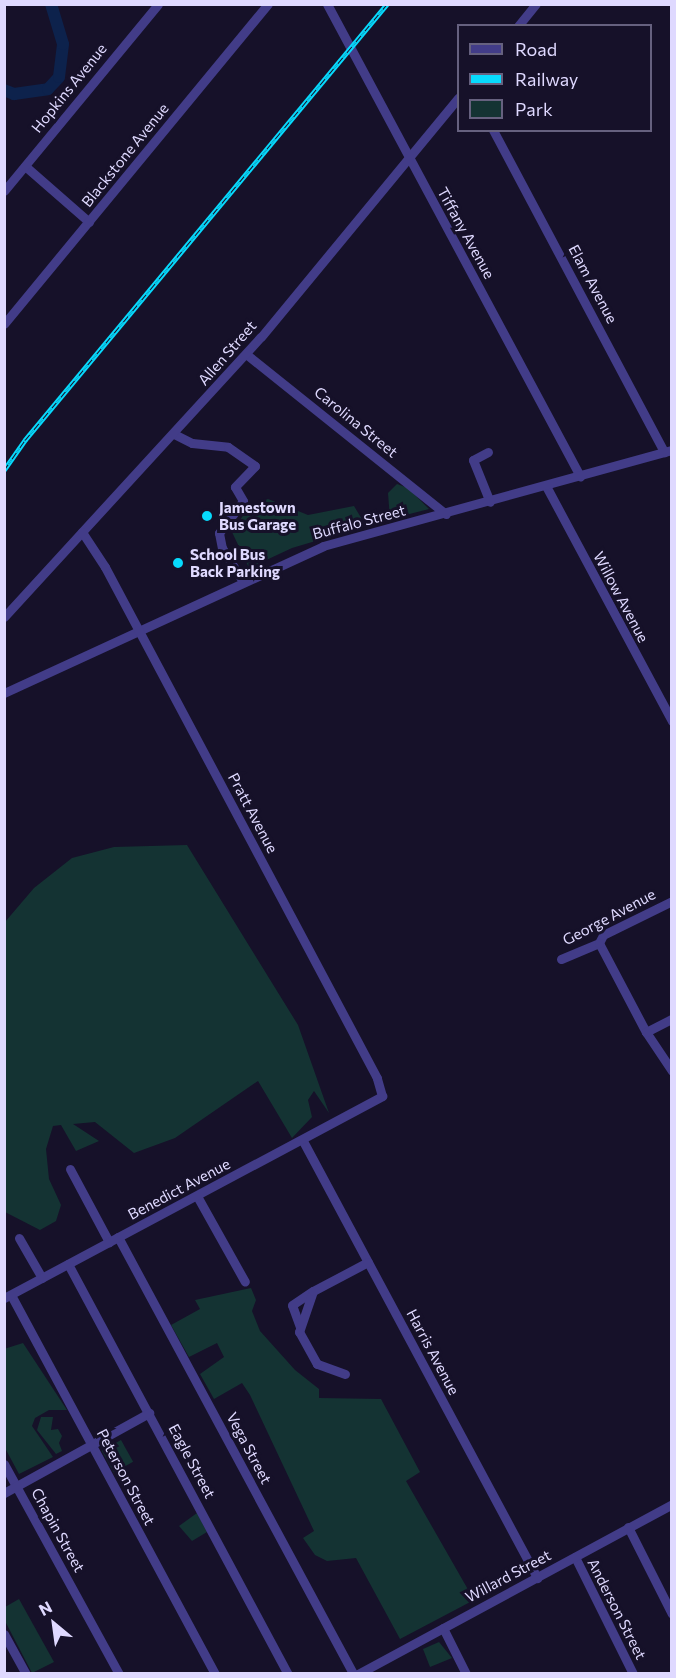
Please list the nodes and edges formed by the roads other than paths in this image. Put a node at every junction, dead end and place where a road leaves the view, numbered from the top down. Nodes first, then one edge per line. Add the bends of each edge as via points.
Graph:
1 (158, 4) edge
2 (268, 4) edge
3 (327, 4) edge
4 (536, 4) edge
5 (520, 24) edge
6 (457, 100) edge
7 (494, 132) edge
8 (408, 158) junction
9 (25, 166) junction
10 (4, 191) edge
11 (89, 222) junction
12 (4, 324) edge
13 (246, 354) junction
14 (174, 434) junction
15 (668, 451) edge
16 (488, 452) dead end
17 (580, 476) junction
18 (546, 486) junction
19 (490, 502) junction
20 (446, 514) junction
21 (82, 532) junction
22 (243, 581) junction
23 (4, 617) edge
24 (139, 630) junction
25 (4, 693) edge
26 (672, 721) edge
27 (672, 901) edge
28 (599, 943) junction
29 (561, 959) dead end
30 (672, 1018) edge
31 (646, 1032) junction
32 (672, 1071) edge
33 (368, 1106) joint
34 (303, 1141) junction
35 (70, 1169) dead end
36 (197, 1196) junction
37 (19, 1238) dead end
38 (114, 1240) junction
39 (368, 1262) junction
40 (68, 1264) junction
41 (42, 1278) junction
42 (245, 1282) dead end
43 (313, 1291) junction
44 (8, 1297) edge
45 (300, 1327) junction
46 (345, 1374) dead end
47 (149, 1413) junction
48 (92, 1445) junction
49 (4, 1464) edge
50 (17, 1487) junction
51 (4, 1494) edge
52 (672, 1504) edge
53 (628, 1527) junction
54 (575, 1557) junction
55 (537, 1578) junction
56 (672, 1614) edge
57 (443, 1628) junction
58 (4, 1634) edge
59 (26, 1674) edge
60 (119, 1674) edge
61 (215, 1674) edge
62 (288, 1674) edge
63 (353, 1674) edge
64 (358, 1674) edge
65 (466, 1674) edge
66 (633, 1674) edge

1 - 9 street, Hopkins Avenue
2 - 11 street, Blackstone Avenue
3 - 8 street, Tiffany Avenue
4 - 5 street
6 - 8 street, Allen Street
7 - 15 street, Elam Avenue
8 - 13 street, Allen Street
8 - 17 street, Tiffany Avenue
9 - 10 street, Hopkins Avenue
9 - 11 street
11 - 12 street, Blackstone Avenue
13 - 14 street, Allen Street
13 - 20 street, Carolina Street
14 - 21 street, Allen Street
14 - 22 street via 192,443 228,447 255,466 235,487 243,501 219,533 220,545
15 - 17 street, Buffalo Street
16 - 19 street via 473,460
17 - 18 street, Buffalo Street
18 - 19 street, Buffalo Street
18 - 26 street, Willow Avenue
19 - 20 street, Buffalo Street
20 - 22 street, Buffalo Street via 322,546
21 - 23 street, Allen Street
21 - 24 street, Pratt Avenue
22 - 24 street, Buffalo Street
24 - 25 street, Buffalo Street
24 - 33 street, Pratt Avenue via 378,1080 382,1096
27 - 28 street, George Avenue via 603,935
28 - 29 street, George Avenue
28 - 31 street
30 - 31 street
31 - 32 street
33 - 34 street, Benedict Avenue
34 - 36 street, Benedict Avenue
34 - 39 street, Harris Avenue
35 - 38 street, Vega Street
36 - 38 street, Benedict Avenue
36 - 42 street
37 - 41 street
38 - 40 street, Benedict Avenue
38 - 63 street, Vega Street
39 - 43 street
39 - 55 street, Harris Avenue
40 - 41 street, Benedict Avenue
40 - 47 street, Eagle Street
41 - 44 street, Benedict Avenue
43 - 45 street
43 - 45 street via 292,1305
44 - 48 street, Peterson Street
45 - 46 street via 299,1336 311,1358 326,1369
47 - 48 street
47 - 62 street, Eagle Street
48 - 50 street
48 - 61 street, Peterson Street
49 - 50 street, Chapin Street
50 - 51 street
50 - 60 street, Chapin Street
52 - 53 street, Willard Street
53 - 54 street, Willard Street
53 - 56 street
54 - 55 street, Willard Street
54 - 66 street, Anderson Street
55 - 57 street, Willard Street
57 - 64 street, Willard Street
57 - 65 street
58 - 59 street

